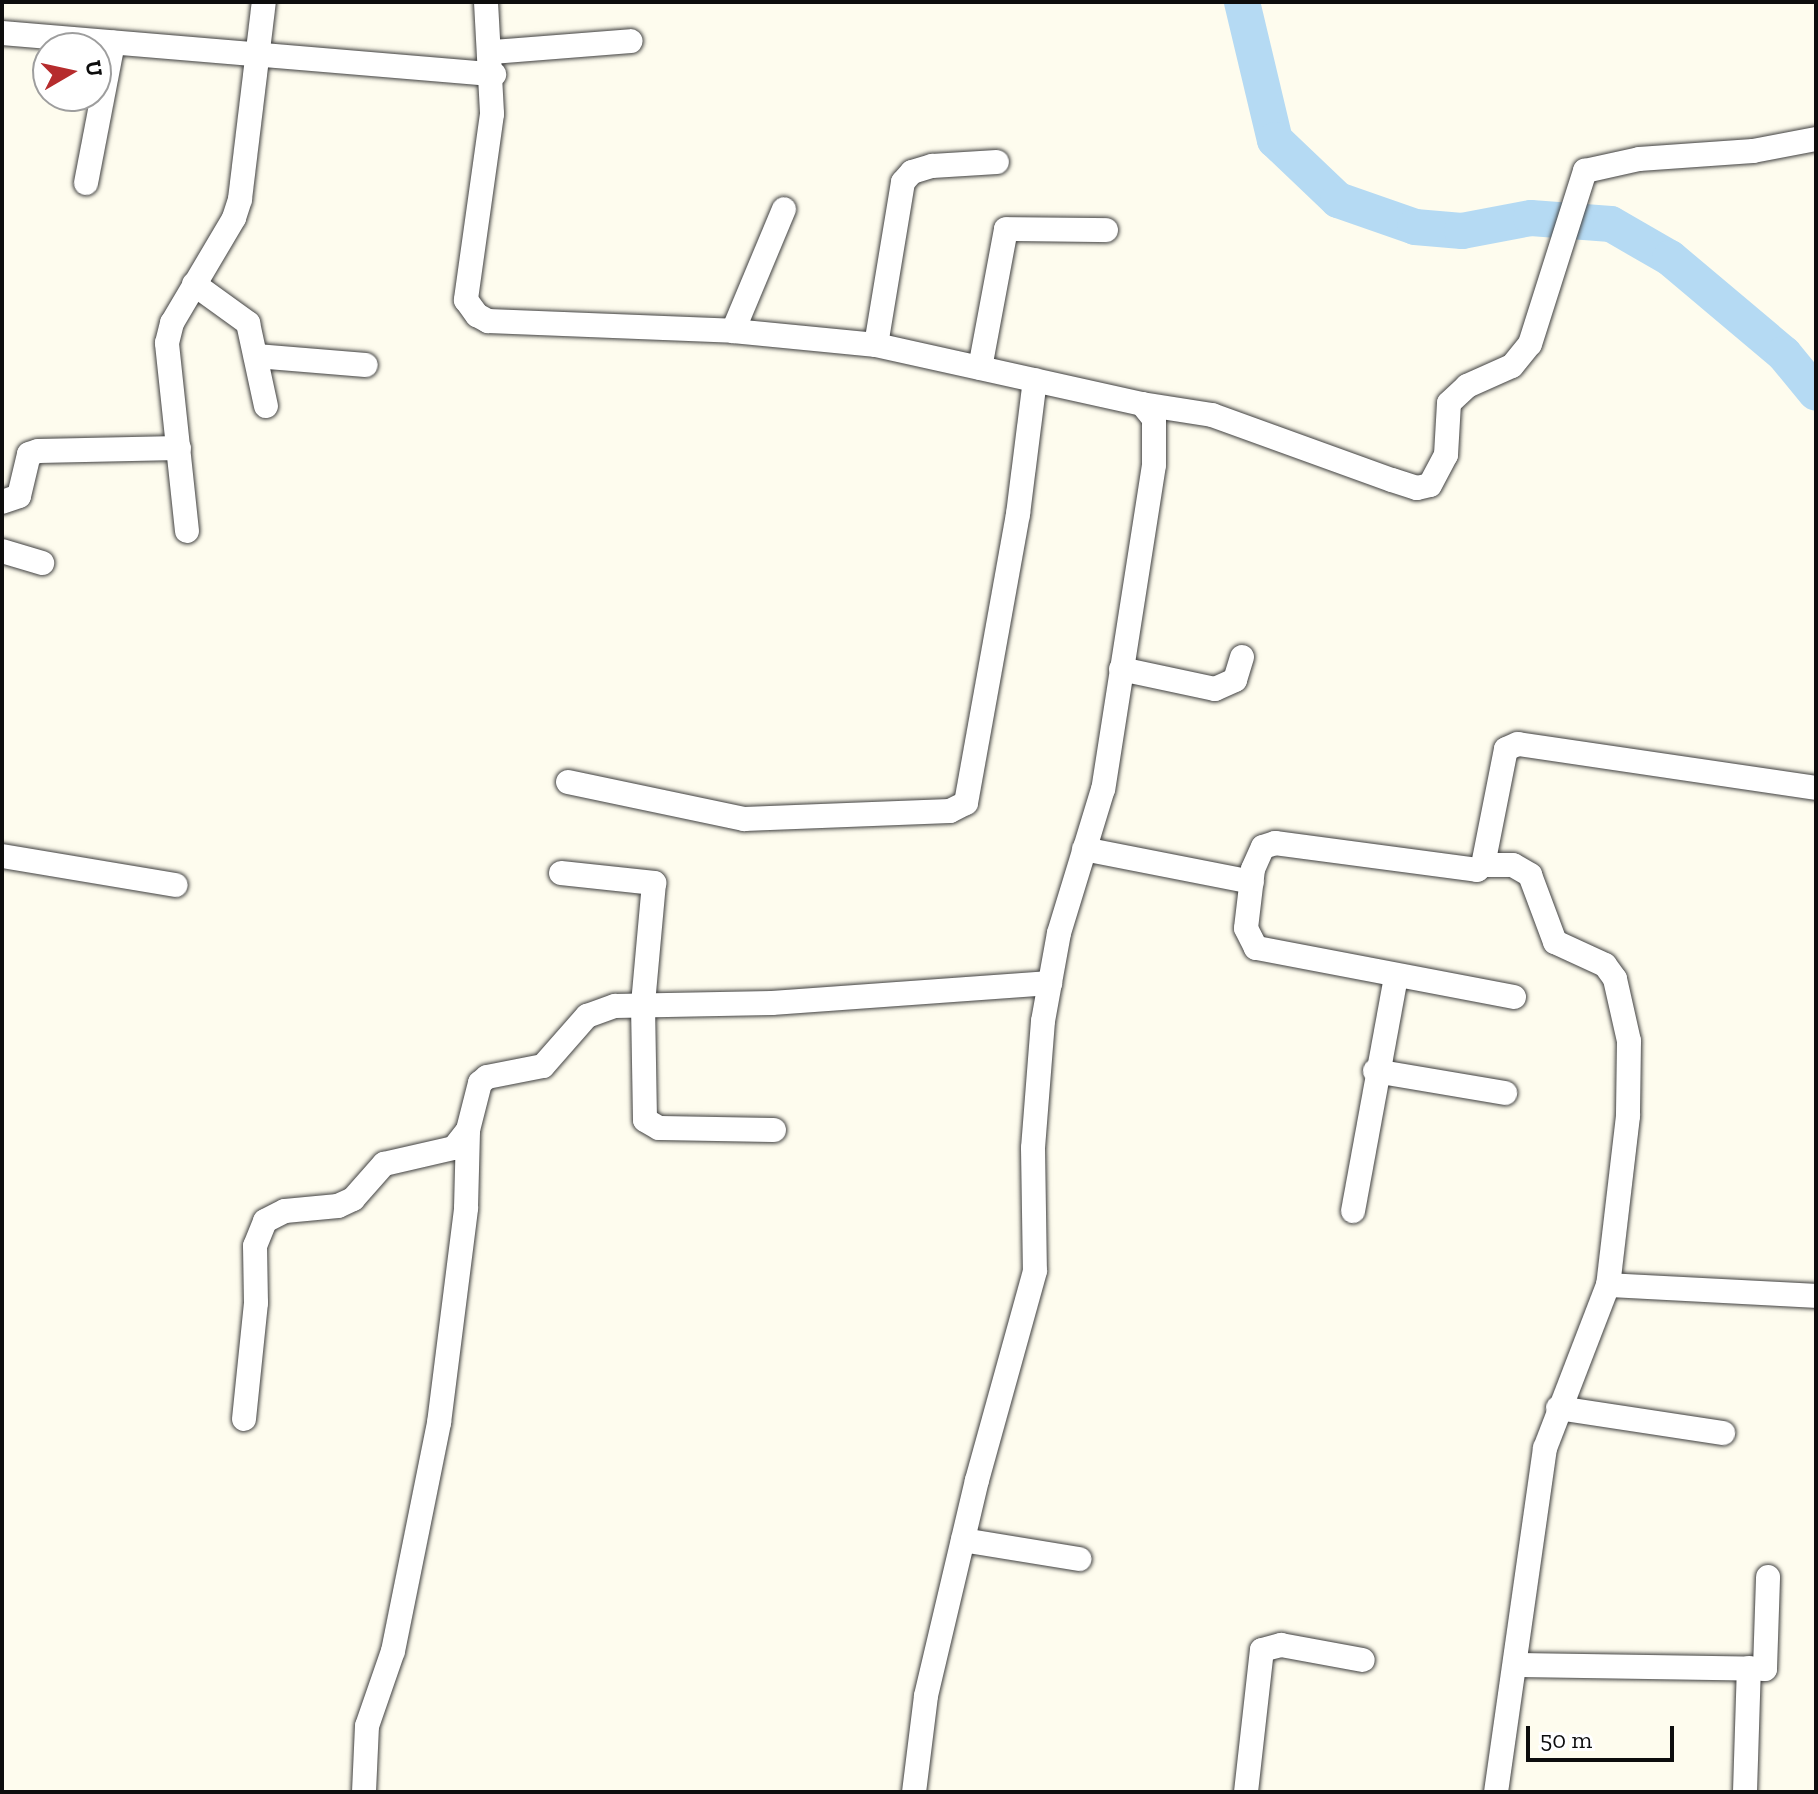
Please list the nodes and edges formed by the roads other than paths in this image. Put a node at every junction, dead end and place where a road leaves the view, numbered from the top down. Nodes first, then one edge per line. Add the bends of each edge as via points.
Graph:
1 (264, 2) edge
2 (486, 2) edge
3 (2, 33) edge
4 (631, 41) dead end
5 (113, 43) junction
6 (259, 53) junction
7 (493, 63) junction
8 (1816, 139) edge
9 (997, 162) dead end
10 (86, 183) dead end
11 (784, 209) dead end
12 (1106, 230) dead end
13 (194, 284) junction
14 (733, 331) junction
15 (876, 345) junction
16 (256, 356) junction
17 (366, 365) dead end
18 (980, 368) junction
19 (1035, 380) junction
20 (1142, 404) junction
21 (266, 406) dead end
22 (179, 448) junction
23 (2, 502) edge
24 (187, 531) dead end
25 (2, 551) edge
26 (42, 563) dead end
27 (1242, 657) dead end
28 (1121, 669) junction
29 (568, 782) dead end
30 (1816, 788) edge
31 (1084, 849) junction
32 (2, 856) edge
33 (1483, 865) junction
34 (561, 873) dead end
35 (1252, 882) junction
36 (176, 885) dead end
37 (1396, 977) junction
38 (1050, 983) junction
39 (1514, 997) dead end
40 (643, 1005) junction
41 (1375, 1071) junction
42 (1505, 1093) dead end
43 (468, 1130) junction
44 (774, 1130) dead end
45 (1353, 1211) dead end
46 (1608, 1285) junction
47 (1816, 1296) edge
48 (1558, 1408) junction
49 (244, 1419) dead end
50 (1723, 1433) dead end
51 (963, 1540) junction
52 (1079, 1559) dead end
53 (1768, 1577) dead end
54 (1363, 1660) dead end
55 (1515, 1665) junction
56 (1749, 1668) junction
57 (364, 1792) edge
58 (914, 1792) edge
59 (1246, 1792) edge
60 (1496, 1792) edge
61 (1745, 1792) edge

1 - 6 street
2 - 7 street
3 - 5 street
4 - 7 street
5 - 6 street
5 - 10 street
6 - 7 street
6 - 13 street via 240,199
7 - 14 street via 466,300 471,310 488,321
8 - 20 street via 1753,151 1639,159 1579,176 1523,357 1467,386 1449,403 1446,455 1430,485 1405,484 1212,415
9 - 15 street via 932,166 903,182
11 - 14 street
12 - 18 street via 1006,229
13 - 16 street via 244,317
13 - 22 street via 167,343
14 - 15 street
15 - 18 street
16 - 17 street
16 - 21 street
18 - 19 street
19 - 20 street
19 - 29 street via 1018,514 966,803 950,811 744,819
20 - 28 street via 1154,419 1157,437
22 - 23 street via 38,451 29,454 19,496
22 - 24 street
25 - 26 street
27 - 28 street via 1235,680 1215,689
28 - 31 street via 1103,789
30 - 33 street via 1511,745
31 - 35 street
31 - 38 street
32 - 36 street
33 - 35 street via 1477,870 1267,843
33 - 46 street via 1513,865 1530,875 1555,942 1605,965 1625,1010 1628,1116
34 - 40 street via 654,883
35 - 37 street via 1246,928 1256,948
37 - 39 street
37 - 41 street
38 - 40 street via 772,1003
38 - 51 street via 1033,1148 1035,1271
40 - 43 street via 600,1009 587,1016 543,1066 487,1077
40 - 44 street via 645,1120 659,1128
41 - 42 street
41 - 45 street
43 - 49 street via 454,1148 384,1164 353,1199 338,1206 285,1211 265,1221 255,1246 256,1303
43 - 57 street via 466,1208 439,1423 393,1651 367,1726
46 - 47 street
46 - 48 street
48 - 50 street
48 - 55 street via 1545,1448
51 - 52 street
51 - 58 street via 926,1696
53 - 56 street via 1765,1669
54 - 59 street via 1281,1645 1262,1650
55 - 56 street
55 - 60 street
56 - 61 street

